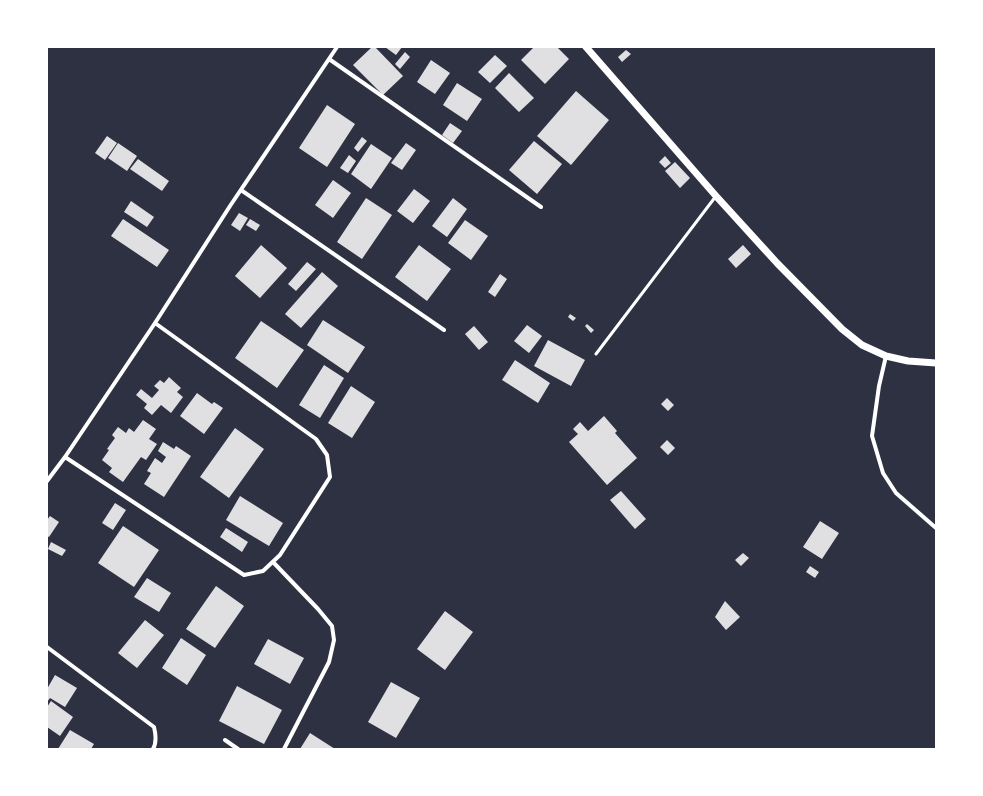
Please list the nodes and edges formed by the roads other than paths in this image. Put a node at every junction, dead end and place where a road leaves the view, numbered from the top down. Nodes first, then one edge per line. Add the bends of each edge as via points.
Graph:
1 (337, 47) edge
2 (586, 47) edge
3 (329, 59) junction
4 (241, 190) junction
5 (716, 196) junction
6 (541, 207) dead end
7 (155, 323) junction
8 (444, 330) dead end
9 (596, 354) dead end
10 (886, 356) junction
11 (936, 363) edge
12 (65, 457) junction
13 (47, 481) edge
14 (936, 528) edge
15 (273, 562) junction
16 (47, 647) edge
17 (225, 740) dead end
18 (153, 749) edge
19 (238, 749) edge
20 (284, 749) edge

1 - 3 street
2 - 5 street
3 - 4 street
3 - 6 street
4 - 7 street
4 - 8 street
5 - 9 lane
5 - 10 street via 842,329 862,345
7 - 12 street
7 - 15 street via 316,438 326,455 330,477
10 - 11 street
10 - 14 street via 872,436 883,473 896,493
12 - 13 street
12 - 15 street via 244,575 263,571
15 - 20 street via 318,608 332,626 334,640 328,662
16 - 18 street via 154,726 156,735
17 - 19 street

